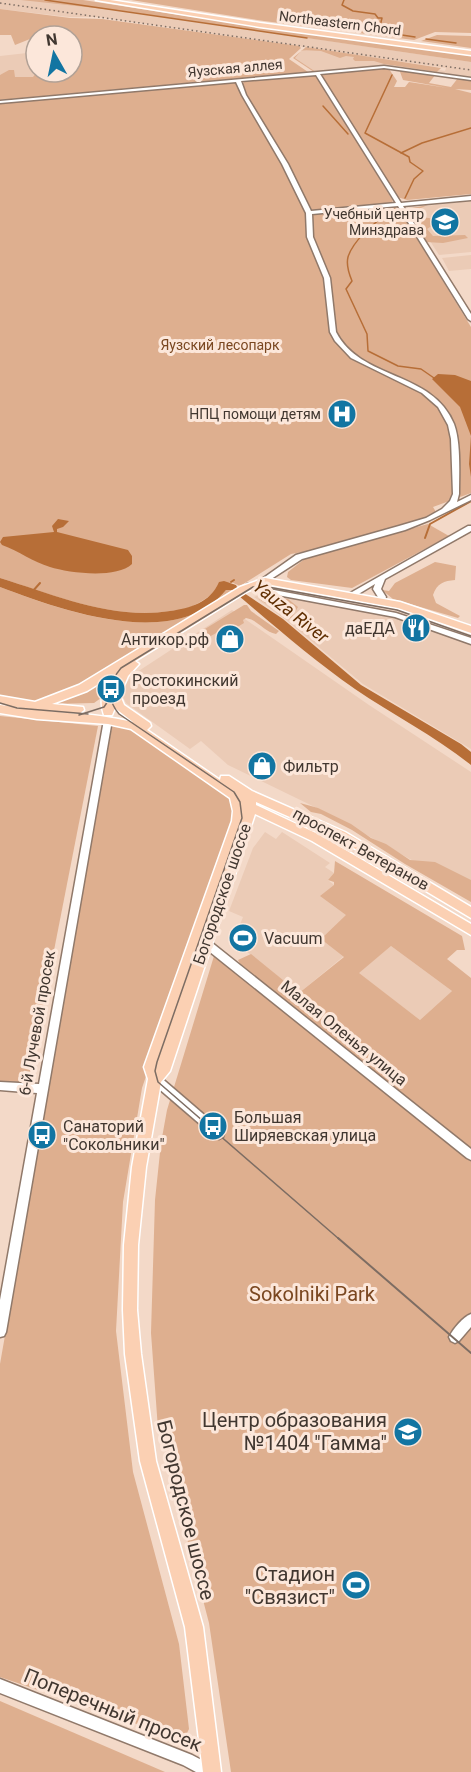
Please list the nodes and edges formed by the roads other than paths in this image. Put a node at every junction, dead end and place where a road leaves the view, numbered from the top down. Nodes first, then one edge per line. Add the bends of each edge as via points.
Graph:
1 (99, 0) edge
2 (116, 0) edge
3 (471, 52) edge
4 (317, 73) junction
5 (471, 79) edge
6 (238, 80) junction
7 (0, 102) edge
8 (471, 198) edge
9 (399, 205) junction
10 (309, 213) junction
11 (471, 319) edge
12 (471, 497) edge
13 (446, 510) junction
14 (471, 528) edge
15 (381, 578) junction
16 (265, 581) junction
17 (250, 589) junction
18 (349, 596) junction
19 (380, 602) junction
20 (226, 604) junction
21 (471, 630) edge
22 (471, 641) edge
23 (117, 668) junction
24 (115, 696) junction
25 (0, 700) edge
26 (35, 706) junction
27 (0, 709) edge
28 (131, 715) junction
29 (108, 716) junction
30 (242, 795) junction
31 (252, 808) junction
32 (471, 913) edge
33 (471, 930) edge
34 (201, 939) junction
35 (155, 1079) junction
36 (0, 1086) edge
37 (42, 1089) junction
38 (219, 1134) dead end
39 (471, 1155) edge
40 (471, 1319) edge
41 (0, 1332) edge
42 (455, 1337) dead end
43 (0, 1686) edge
44 (211, 1772) edge

1 - 3 main road, Northeastern Chord
2 - 3 main road, Northeastern Chord
4 - 5 street, Яузская аллея via 397,67
4 - 6 street, Яузская аллея
4 - 9 street
6 - 7 street, Яузская аллея
6 - 10 street
8 - 9 street
9 - 10 street
9 - 11 street
10 - 13 street via 310,237 327,278 333,332 341,347 430,396 441,406 451,425 456,494
12 - 13 street
13 - 16 street via 402,528 300,557
14 - 15 street
15 - 18 street
15 - 19 street via 377,589 382,597
16 - 17 main road
16 - 18 main road
17 - 20 main road
17 - 22 street via 396,615
18 - 19 main road
19 - 21 main road via 418,610
20 - 23 main road
20 - 24 main road via 128,669 119,680
23 - 26 main road via 64,697
23 - 29 main road via 106,696
24 - 28 main road
24 - 29 main road
25 - 26 main road
26 - 29 main road
27 - 29 main road via 25,714
28 - 29 main road
28 - 30 main road
29 - 30 main road, Богородское шоссе via 134,726
29 - 37 street, 6-й Лучевой просек
30 - 31 main road, проспект Ветеранов
30 - 32 main road, проспект Ветеранов via 341,835
30 - 34 main road, Богородское шоссе
31 - 33 main road, проспект Ветеранов via 316,838
31 - 34 main road, Богородское шоссе
34 - 35 main road, Богородское шоссе via 163,1071
34 - 39 street, Малая Оленья улица
35 - 38 street
35 - 44 main road, Богородское шоссе via 139,1167 131,1245 133,1354 148,1461 194,1626
36 - 37 street
37 - 41 street, 6-й Лучевой просек
40 - 42 street
43 - 44 street, Поперечный просек

